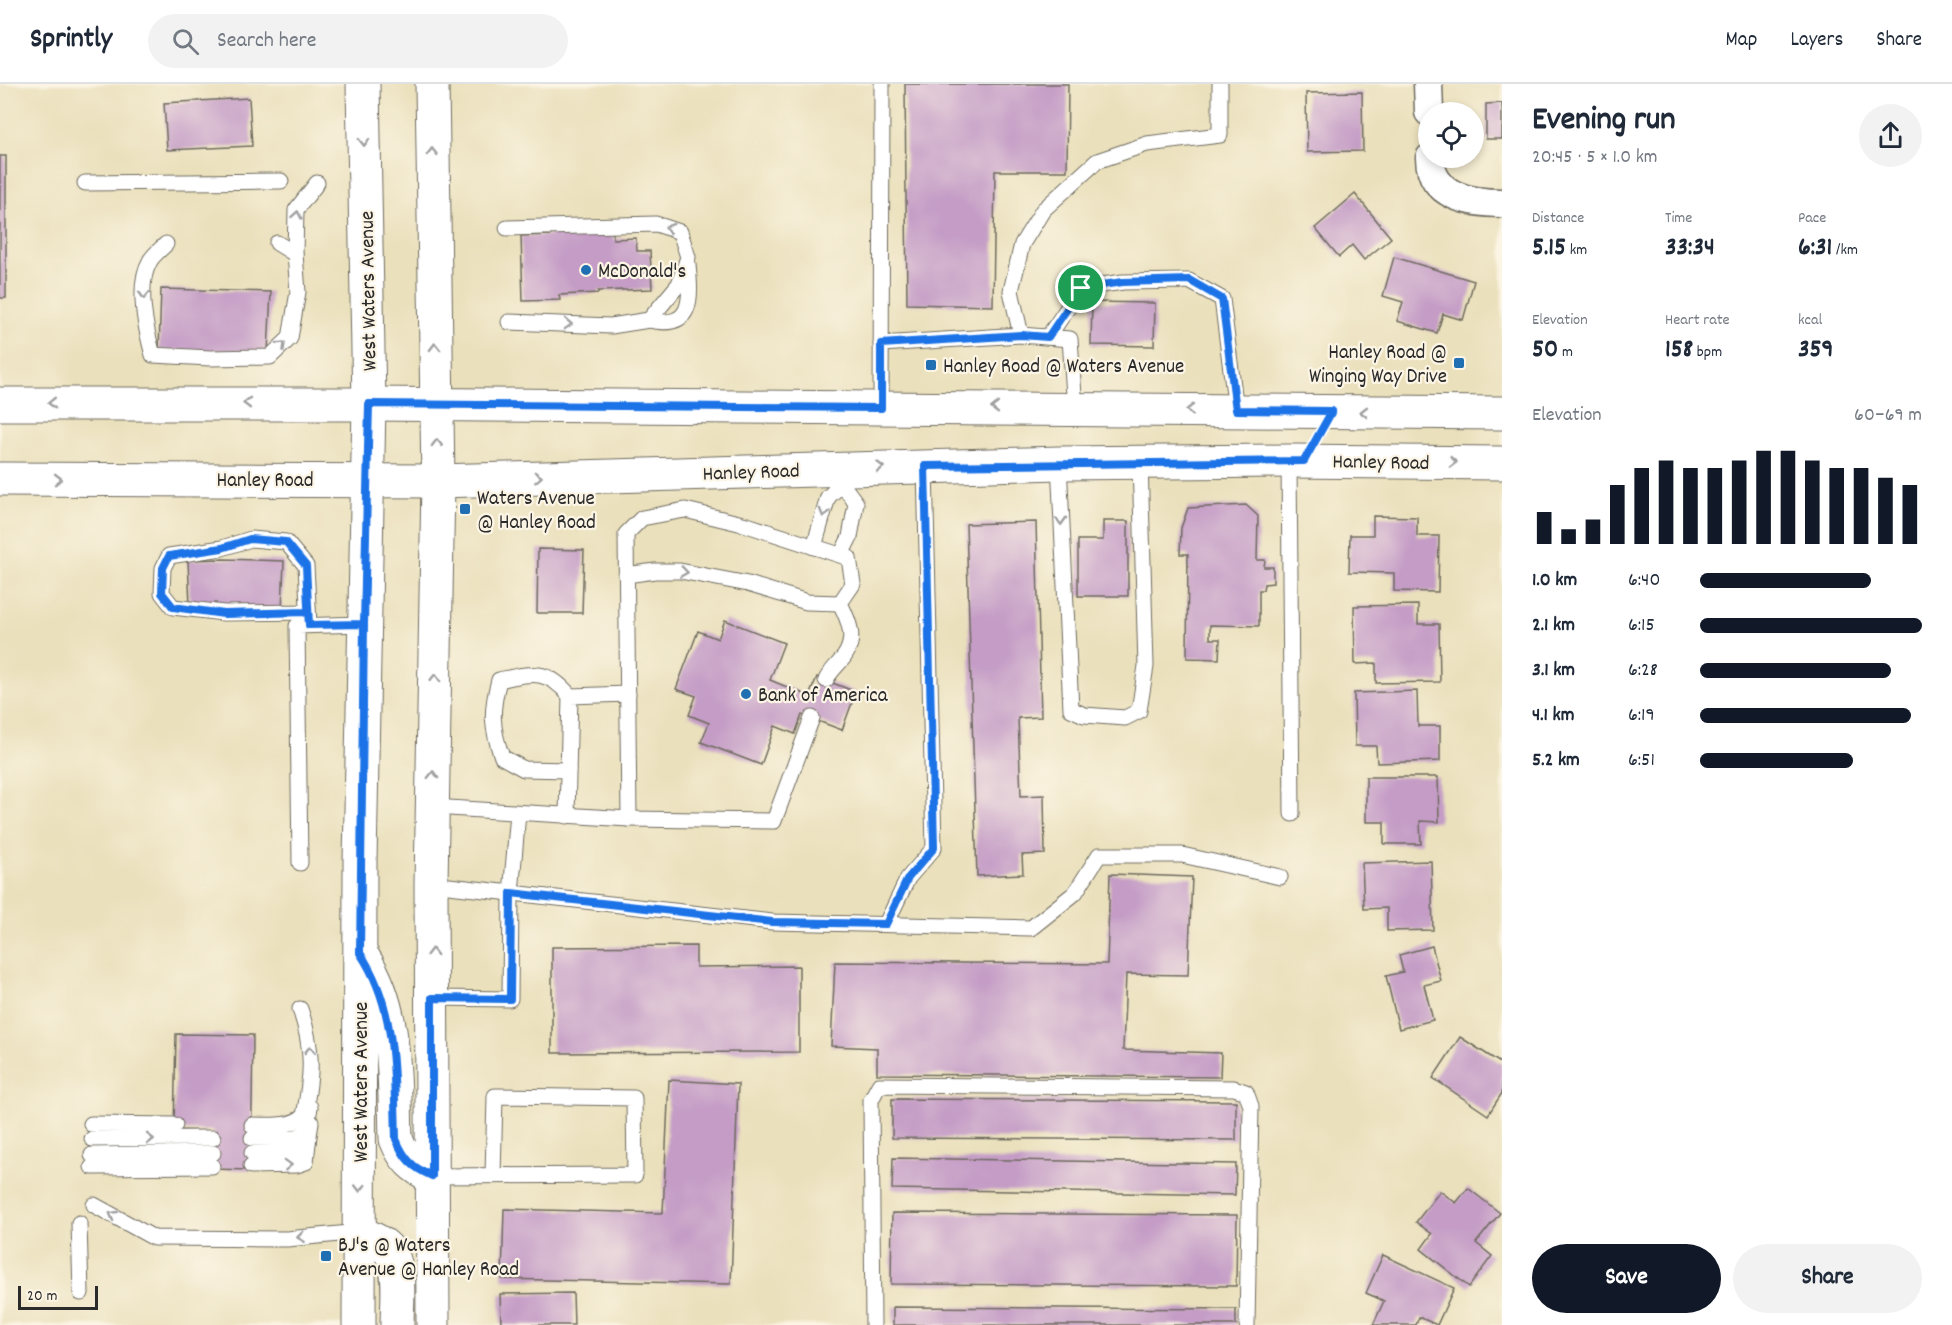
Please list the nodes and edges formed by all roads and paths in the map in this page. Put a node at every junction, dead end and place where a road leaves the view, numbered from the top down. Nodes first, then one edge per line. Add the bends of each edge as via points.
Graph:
1 (363, 84) edge
2 (432, 84) edge
3 (882, 84) edge
4 (1220, 84) edge
5 (1428, 84) edge
6 (1429, 102) edge
7 (1432, 168) edge
8 (281, 181) dead end
9 (86, 183) dead end
10 (317, 183) dead end
11 (1502, 203) edge
12 (507, 228) dead end
13 (277, 243) dead end
14 (166, 244) dead end
15 (295, 254) junction
16 (688, 257) junction
17 (648, 320) junction
18 (509, 322) dead end
19 (1021, 335) junction
20 (1048, 337) junction
21 (881, 344) junction
22 (0, 404) edge
23 (369, 404) junction
24 (436, 405) junction
25 (881, 408) junction
26 (1075, 409) junction
27 (1236, 410) junction
28 (1332, 411) junction
29 (1502, 413) edge
30 (1296, 461) junction
31 (1140, 462) junction
32 (1059, 463) junction
33 (1502, 463) edge
34 (925, 466) junction
35 (840, 476) junction
36 (0, 479) edge
37 (366, 479) junction
38 (438, 481) junction
39 (814, 547) junction
40 (841, 555) junction
41 (626, 575) junction
42 (840, 603) junction
43 (304, 621) junction
44 (364, 624) junction
45 (826, 680) dead end
46 (628, 694) junction
47 (570, 696) junction
48 (812, 718) dead end
49 (568, 770) junction
50 (433, 807) junction
51 (518, 813) junction
52 (1292, 813) dead end
53 (567, 816) junction
54 (629, 819) junction
55 (300, 863) dead end
56 (1280, 877) dead end
57 (431, 884) junction
58 (511, 893) junction
59 (886, 924) junction
60 (360, 953) junction
61 (432, 998) junction
62 (300, 1009) dead end
63 (311, 1080) junction
64 (310, 1116) junction
65 (174, 1125) dead end
66 (252, 1146) junction
67 (92, 1161) dead end
68 (432, 1176) junction
69 (493, 1176) junction
70 (94, 1205) dead end
71 (79, 1223) dead end
72 (360, 1232) junction
73 (81, 1293) dead end
74 (359, 1325) edge
75 (398, 1325) edge
76 (433, 1325) edge
77 (873, 1325) edge
78 (1247, 1325) edge

1 -> 23 main road, West Waters Avenue
24 -> 2 main road
3 - 21 lane
4 - 19 lane via 1220,135 1147,144 1097,161 1043,210 1022,244 1011,291
5 - 6 street
7 - 11 street via 1444,190 1474,203
8 - 9 lane
15 -> 10 lane via 296,210
16 -> 12 lane via 680,232 656,224
13 - 15 lane
14 -> 15 lane via 150,261 143,304 153,355 177,358 270,357 290,338 298,292
16 - 17 lane via 679,284
16 - 17 lane via 687,311 679,319 664,323
18 -> 17 lane via 610,326
19 - 20 lane
19 - 21 lane
20 - 26 lane via 1070,339
20 - 27 lane via 1081,288 1189,280 1222,299
21 - 25 lane
23 -> 22 main road
23 - 24 main road
23 - 37 main road, West Waters Avenue
24 - 25 main road
38 -> 24 main road
26 -> 25 main road
27 -> 26 main road
27 - 28 main road
29 -> 28 main road
28 - 30 main road
30 - 31 main road, Hanley Road
30 -> 33 main road, Hanley Road
30 - 52 lane
31 - 32 main road, Hanley Road
32 -> 31 lane via 1071,709 1084,715 1125,718 1139,711 1146,666
32 - 34 main road, Hanley Road
35 -> 34 main road, Hanley Road
34 - 59 lane via 934,848 908,878
38 -> 35 main road, Hanley Road
35 -> 39 lane via 828,496
35 - 40 lane via 856,503 850,537
36 -> 37 main road, Hanley Road
37 - 38 main road, Hanley Road
37 - 44 main road, West Waters Avenue
50 -> 38 main road
39 - 40 lane
39 - 41 lane via 695,513 668,512 642,518 626,534
40 - 42 lane via 849,558 853,584
41 -> 42 lane via 680,571 748,584 807,603
41 - 46 lane
42 - 45 lane via 852,639 846,655
43 - 43 lane via 306,566 286,542 250,539 222,548 181,552 169,556 163,568 162,593 173,607
43 - 44 lane
43 - 55 lane
44 - 60 main road, West Waters Avenue
46 - 47 lane
46 - 54 lane
47 - 49 lane
47 - 49 lane via 557,681 531,673 500,680 493,711 493,731 502,757 524,769
48 - 54 lane via 774,821
49 - 53 lane
50 - 51 lane
50 - 57 main road
51 - 53 lane
51 - 58 lane
53 - 54 lane
56 - 59 lane via 1182,855 1100,855 1075,894 1031,928
57 - 58 lane
61 -> 57 main road
58 - 59 lane via 772,922
58 - 61 lane via 510,999
60 - 68 main road via 374,973 388,1014 396,1139 402,1155 415,1169
60 -> 72 main road, West Waters Avenue
61 - 68 main road
63 -> 62 lane via 310,1038
63 - 64 lane
63 - 66 lane via 304,1116
64 - 66 lane via 306,1132 295,1138
66 -> 64 lane via 295,1152 308,1143
65 -> 67 lane via 91,1132 213,1152
68 - 69 lane
68 - 76 main road
69 - 69 lane via 635,1175 634,1098 495,1096
72 -> 70 lane via 287,1239 154,1238
71 - 73 lane
72 - 74 main road, West Waters Avenue
72 - 75 main road via 392,1254
77 - 78 lane via 871,1100 879,1085 891,1085 1234,1088 1246,1092 1251,1106

